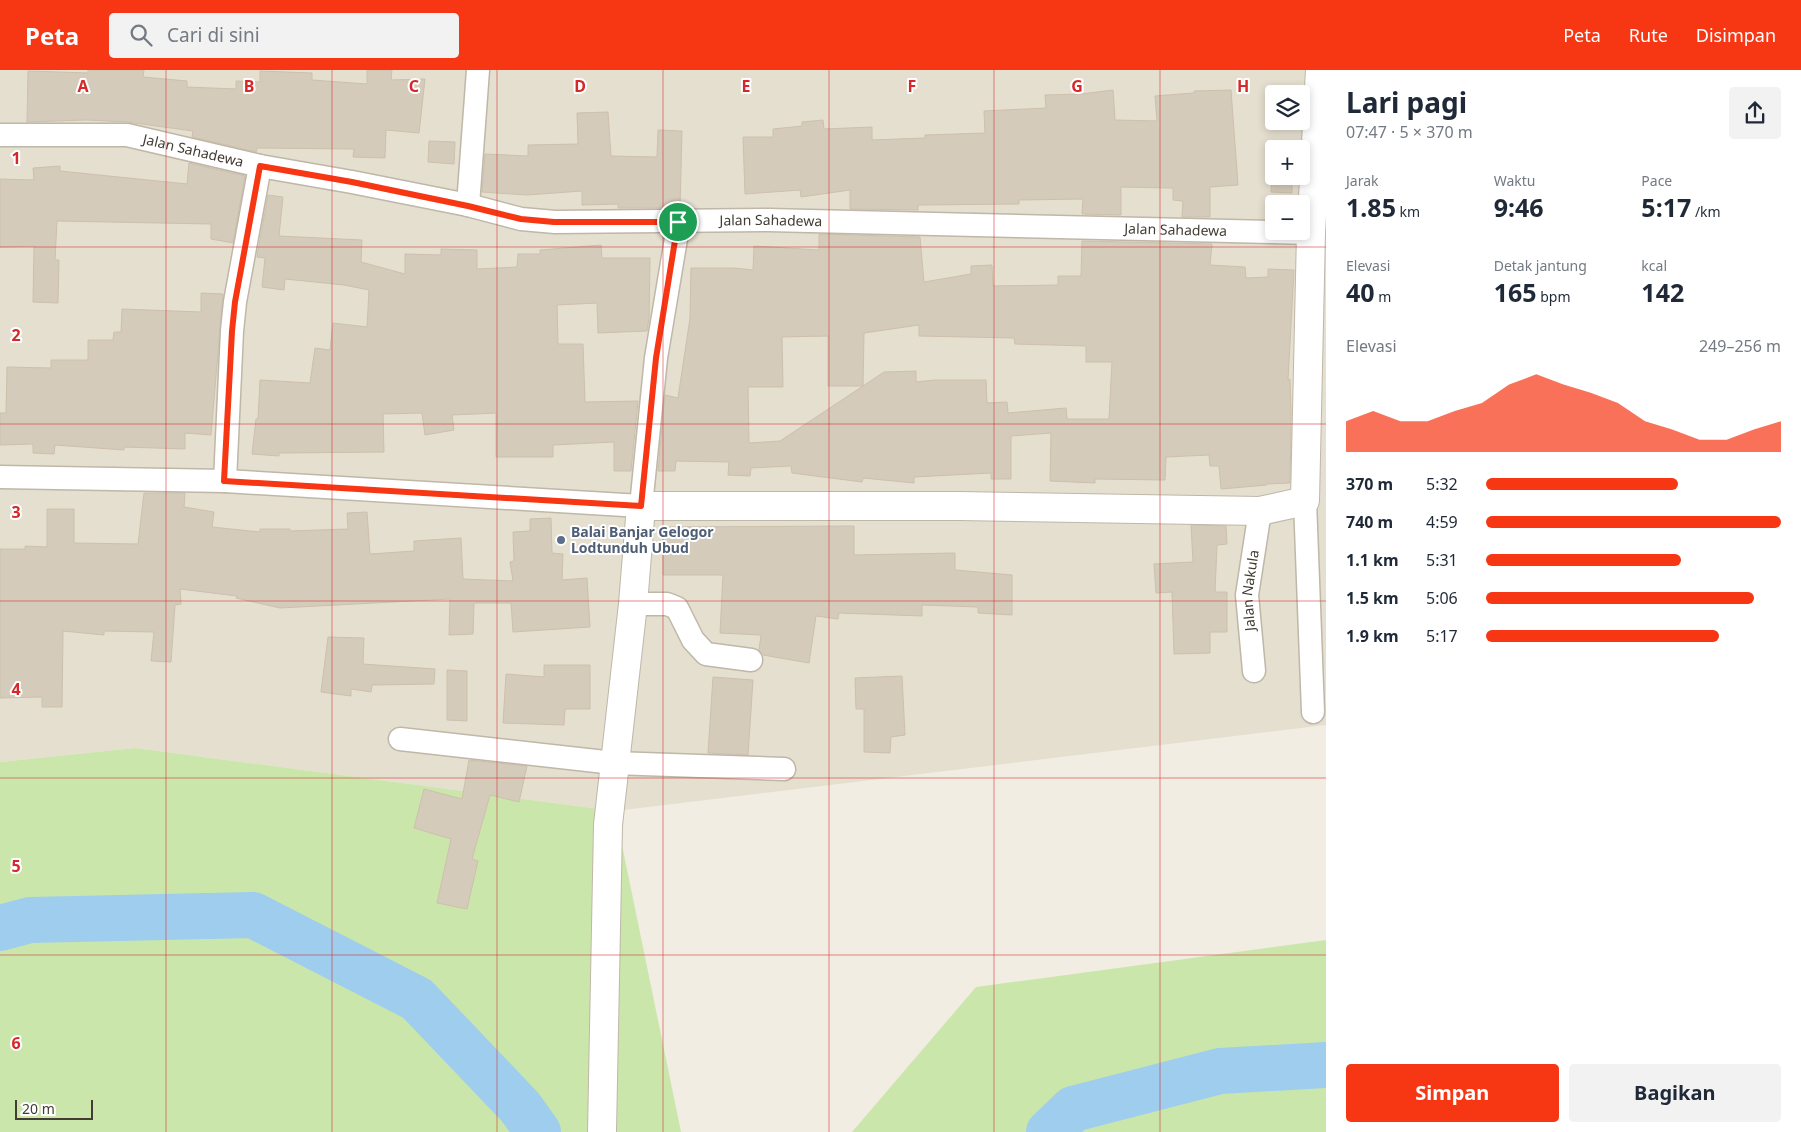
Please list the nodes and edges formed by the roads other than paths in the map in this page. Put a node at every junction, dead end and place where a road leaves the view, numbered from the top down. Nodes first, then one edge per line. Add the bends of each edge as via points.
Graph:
1 (478, 70) edge
2 (1320, 70) edge
3 (0, 135) edge
4 (260, 166) junction
5 (468, 206) junction
6 (678, 222) junction
7 (1311, 234) junction
8 (0, 477) edge
9 (224, 481) junction
10 (1305, 501) junction
11 (641, 506) junction
12 (1260, 511) junction
13 (632, 604) junction
14 (751, 660) dead end
15 (1254, 671) dead end
16 (1313, 712) dead end
17 (400, 739) dead end
18 (614, 763) junction
19 (784, 769) dead end
20 (602, 1132) edge

1 - 5 street
2 - 7 street
3 - 4 street, Jalan Sahadewa via 127,134
4 - 5 street, Jalan Sahadewa
4 - 9 street via 235,302
5 - 6 street, Jalan Sahadewa via 521,219 554,222
6 - 7 street, Jalan Sahadewa via 768,220
6 - 11 street via 656,358
7 - 10 street
8 - 9 street
9 - 11 street
10 - 12 street
10 - 16 street
11 - 12 street via 959,506
11 - 13 street
12 - 15 street, Jalan Nakula via 1247,595
13 - 14 street via 667,604 677,608 693,640 706,654
13 - 18 street
17 - 18 street
18 - 19 street
18 - 20 street via 608,825

